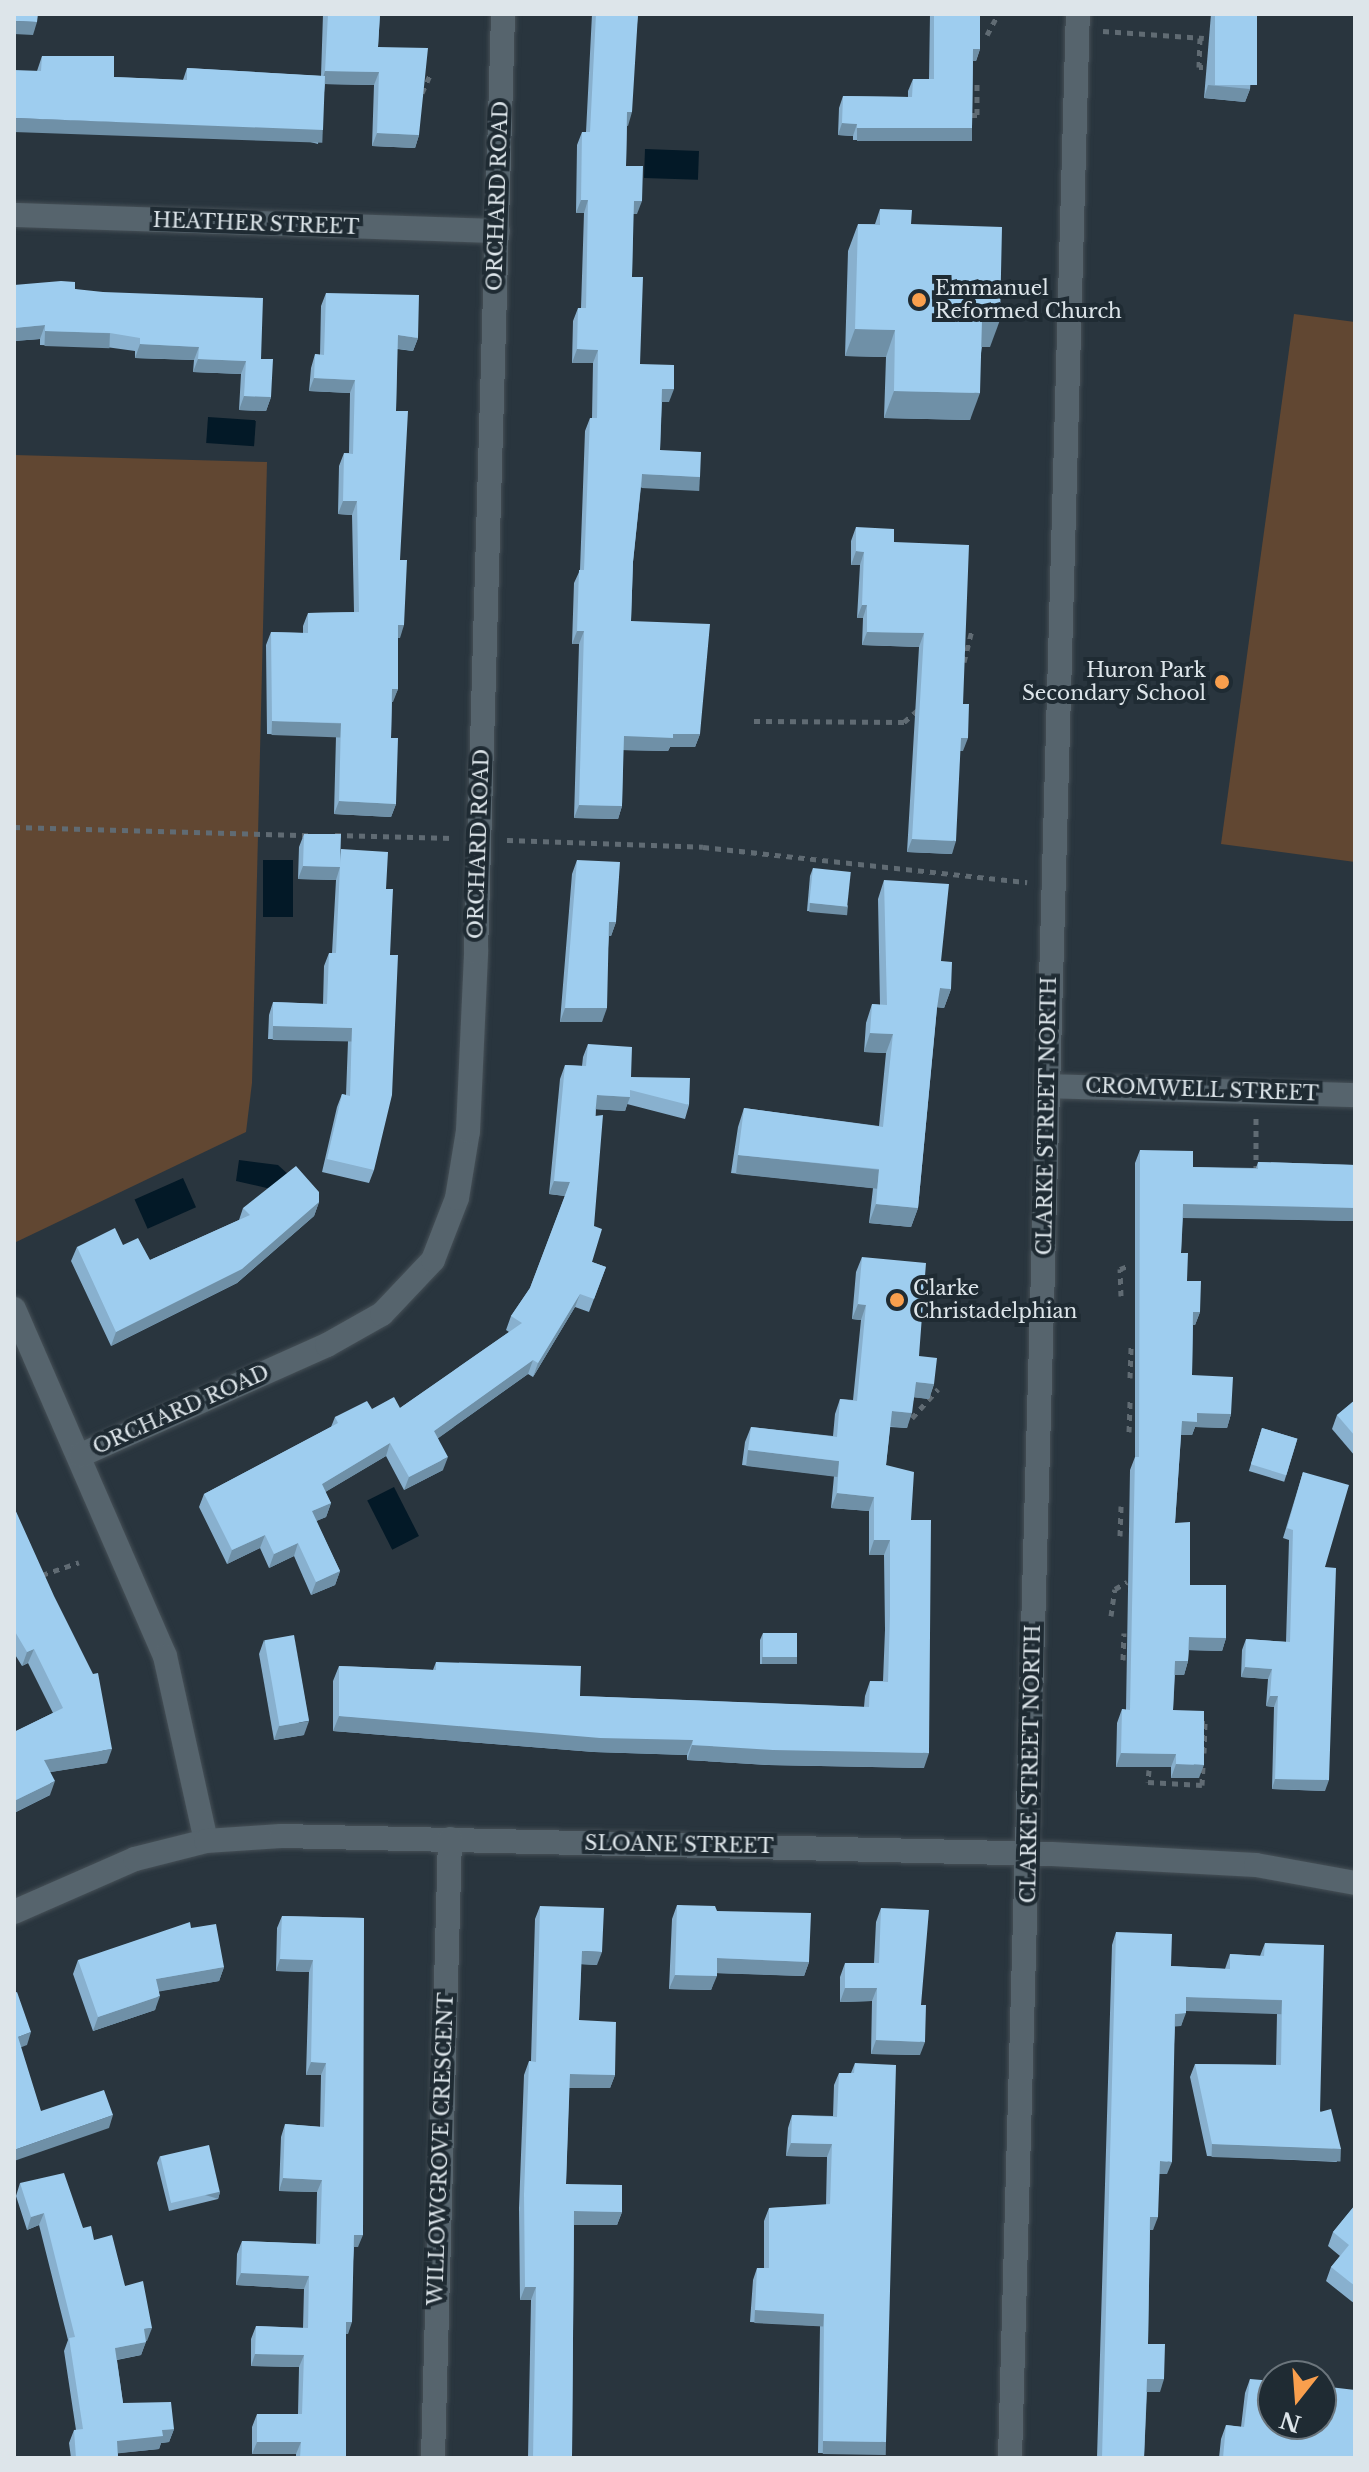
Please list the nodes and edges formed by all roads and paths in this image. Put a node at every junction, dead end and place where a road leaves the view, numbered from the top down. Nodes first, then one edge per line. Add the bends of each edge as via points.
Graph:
1 (503, 14) edge
2 (998, 14) edge
3 (1078, 14) edge
4 (1102, 31) dead end
5 (987, 35) dead end
6 (1203, 67) dead end
7 (430, 75) edge
8 (977, 83) dead end
9 (421, 104) edge
10 (972, 115) edge
11 (14, 215) edge
12 (498, 231) junction
13 (972, 629) dead end
14 (964, 662) edge
15 (925, 709) edge
16 (754, 721) dead end
17 (14, 827) edge
18 (480, 839) junction
19 (1053, 885) junction
20 (1048, 1086) junction
21 (1355, 1095) edge
22 (1256, 1114) dead end
23 (1268, 1172) edge
24 (1128, 1266) dead end
25 (1121, 1296) dead end
26 (14, 1309) edge
27 (1131, 1343) dead end
28 (1130, 1378) dead end
29 (938, 1389) edge
30 (1130, 1398) dead end
31 (912, 1418) edge
32 (1129, 1432) dead end
33 (81, 1455) junction
34 (1121, 1506) dead end
35 (1120, 1536) dead end
36 (79, 1562) dead end
37 (39, 1568) edge
38 (1127, 1582) dead end
39 (1111, 1616) dead end
40 (1124, 1633) dead end
41 (1123, 1660) dead end
42 (1193, 1722) edge
43 (1149, 1770) edge
44 (450, 1839) junction
45 (206, 1841) junction
46 (1029, 1853) junction
47 (1355, 1883) edge
48 (14, 1912) edge
49 (433, 2458) edge
50 (1010, 2458) edge

1 - 12 street, ORCHARD ROAD
2 - 5 path
3 - 19 street, CLARKE STREET NORTH
4 - 6 path via 1202,38
7 - 9 path
8 - 10 path via 977,115
11 - 12 street, HEATHER STREET
12 - 18 street, ORCHARD ROAD
13 - 14 path
15 - 16 path via 913,709 904,722
17 - 18 path
18 - 19 path via 703,847
18 - 33 street, ORCHARD ROAD via 468,1131 457,1198 433,1260 401,1300 356,1330
19 - 20 street, CLARKE STREET NORTH
20 - 21 street, CROMWELL STREET
20 - 46 street, CLARKE STREET NORTH
22 - 23 path via 1255,1171
24 - 25 path via 1120,1269
26 - 33 street
27 - 28 path
29 - 31 path
30 - 32 path
33 - 45 street via 165,1656
34 - 35 path
36 - 37 path via 43,1577
38 - 39 path via 1115,1589
40 - 41 path
42 - 43 path via 1205,1723 1202,1785 1148,1782
44 - 45 street, SLOANE STREET via 281,1836
44 - 46 street, SLOANE STREET
44 - 49 street, WILLOWGROVE CRESCENT
45 - 48 street, SLOANE STREET via 121,1864
46 - 47 street, SLOANE STREET via 1256,1865
46 - 50 street, CLARKE STREET NORTH

